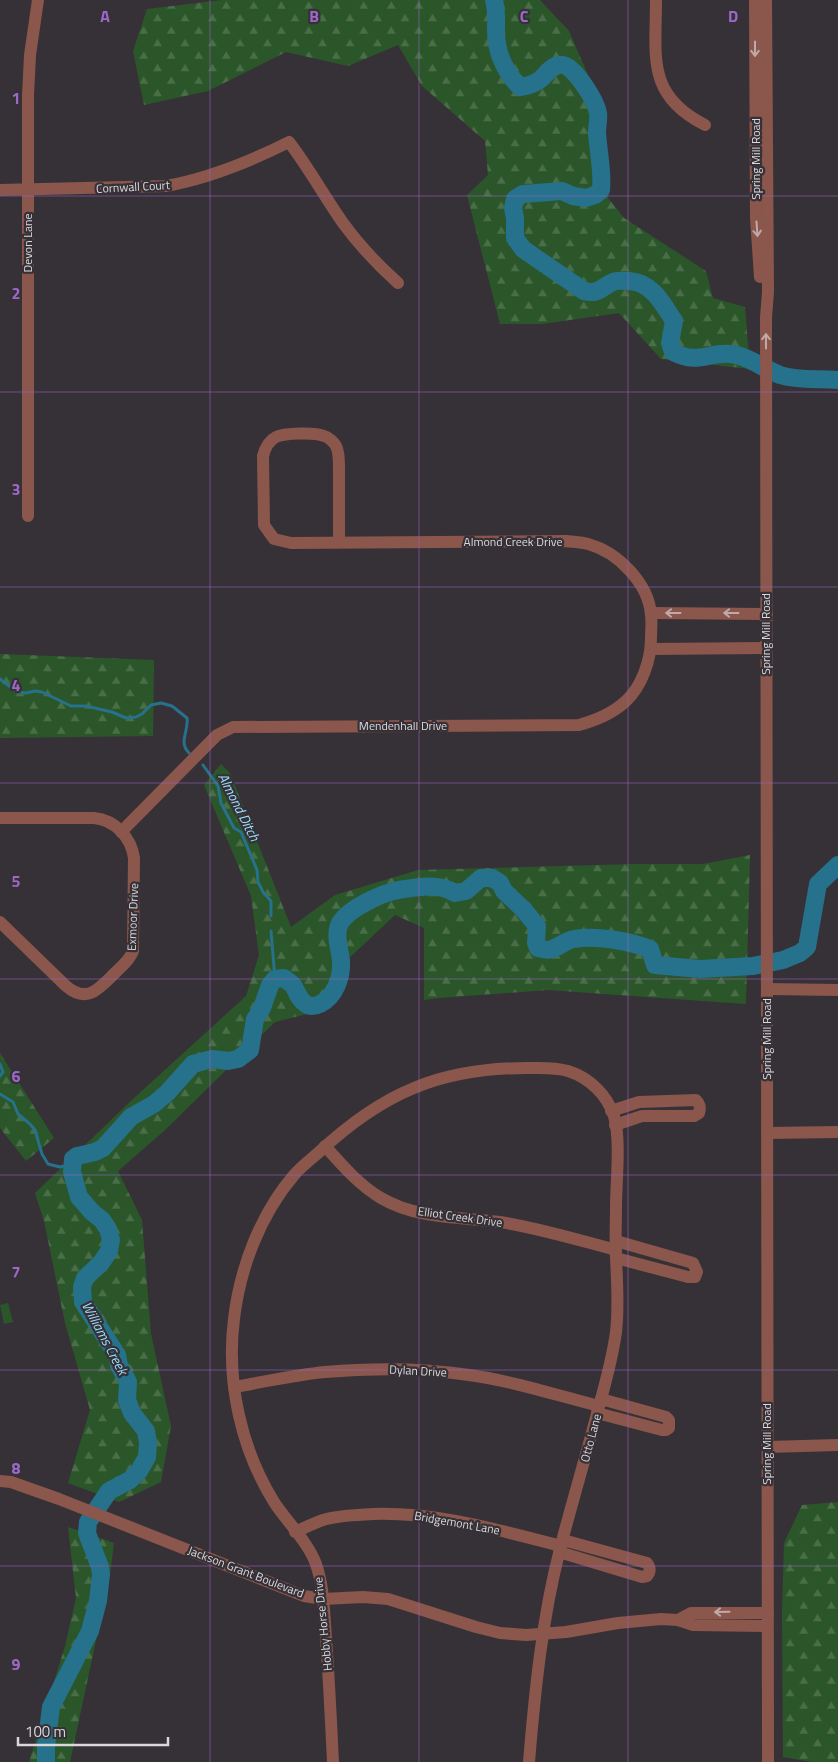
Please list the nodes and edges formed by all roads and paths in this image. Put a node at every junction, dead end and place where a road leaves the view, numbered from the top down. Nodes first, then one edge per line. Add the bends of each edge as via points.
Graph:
1 (38, 0) edge
2 (656, 0) edge
3 (755, 0) edge
4 (766, 0) edge
5 (706, 125) dead end
6 (28, 189) junction
7 (0, 190) edge
8 (398, 283) dead end
9 (766, 317) junction
10 (28, 516) dead end
11 (339, 543) junction
12 (651, 614) junction
13 (767, 614) junction
14 (766, 648) junction
15 (651, 650) junction
16 (0, 818) edge
17 (122, 832) junction
18 (0, 922) edge
19 (767, 989) junction
20 (838, 990) edge
21 (611, 1111) junction
22 (615, 1125) junction
23 (838, 1132) edge
24 (767, 1133) junction
25 (325, 1146) junction
26 (616, 1250) junction
27 (234, 1387) junction
28 (599, 1406) junction
29 (838, 1445) edge
30 (767, 1447) junction
31 (0, 1481) edge
32 (295, 1532) junction
33 (561, 1546) junction
34 (323, 1599) junction
35 (768, 1619) junction
36 (542, 1633) junction
37 (333, 1762) edge
38 (529, 1762) edge
39 (768, 1762) edge

1 - 6 street, Devon Lane via 30,55
2 - 5 street via 656,55 663,89 684,113
3 -> 9 street, Spring Mill Road via 756,218
4 - 9 street, Spring Mill Road
6 - 7 street, Cornwall Court
6 - 8 street, Cornwall Court via 166,186 189,182 230,169 289,142 343,224
6 - 10 street, Devon Lane
13 -> 9 street, Spring Mill Road
11 - 11 street, Almond Creek Drive via 282,542 268,533 264,525 263,456 265,448 276,437 318,434 336,445 339,453
11 - 12 street, Almond Creek Drive via 566,541 588,544 618,560 629,570 639,582
13 -> 12 street
12 - 15 street, Mendenhall Drive
13 - 14 street, Spring Mill Road
14 - 15 street
14 - 19 street, Spring Mill Road
15 - 17 street, Mendenhall Drive via 637,688 627,700 614,711 579,725 229,728 213,739
16 - 17 street via 98,819 111,823
17 - 18 street, Exmoor Drive via 134,858 134,949 130,958 97,990 84,994 72,991
19 - 20 street
19 - 24 street, Spring Mill Road
21 - 22 street, Otto Lane
21 - 22 street via 639,1102 696,1100 700,1104 699,1113 694,1116 642,1116
21 - 25 street, Hobby Horse Drive via 589,1081 564,1070 494,1069 458,1075 413,1089 360,1117
22 - 26 street, Otto Lane
23 - 24 street
24 - 30 street, Spring Mill Road
25 - 26 street, Elliot Creek Drive via 362,1186 405,1209 501,1222
25 - 27 street, Hobby Horse Drive via 294,1175 258,1232 249,1254 234,1323
26 - 26 street, Elliot Creek Drive via 693,1263 697,1272 694,1277 688,1277
26 - 28 street, Otto Lane via 616,1333
27 - 28 street, Dylan Drive via 323,1372 436,1371 502,1381
27 - 32 street, Hobby Horse Drive via 253,1461 273,1501
28 - 33 street, Otto Lane
29 - 30 street
30 - 35 street, Spring Mill Road
31 - 34 street, Jackson Grant Boulevard via 59,1499 304,1596
32 - 33 street, Bridgemont Lane via 323,1520 343,1516 408,1515 465,1522
32 - 34 street, Hobby Horse Drive via 312,1555
33 - 33 street, Bridgemont Lane via 647,1563 650,1572 642,1577
33 - 36 street, Otto Lane
34 - 36 street, Jackson Grant Boulevard via 388,1599 500,1633
34 - 37 street, Hobby Horse Drive
35 - 36 street, Jackson Grant Boulevard via 693,1625 661,1619
35 - 39 street, Spring Mill Road
36 - 38 street, Otto Lane

